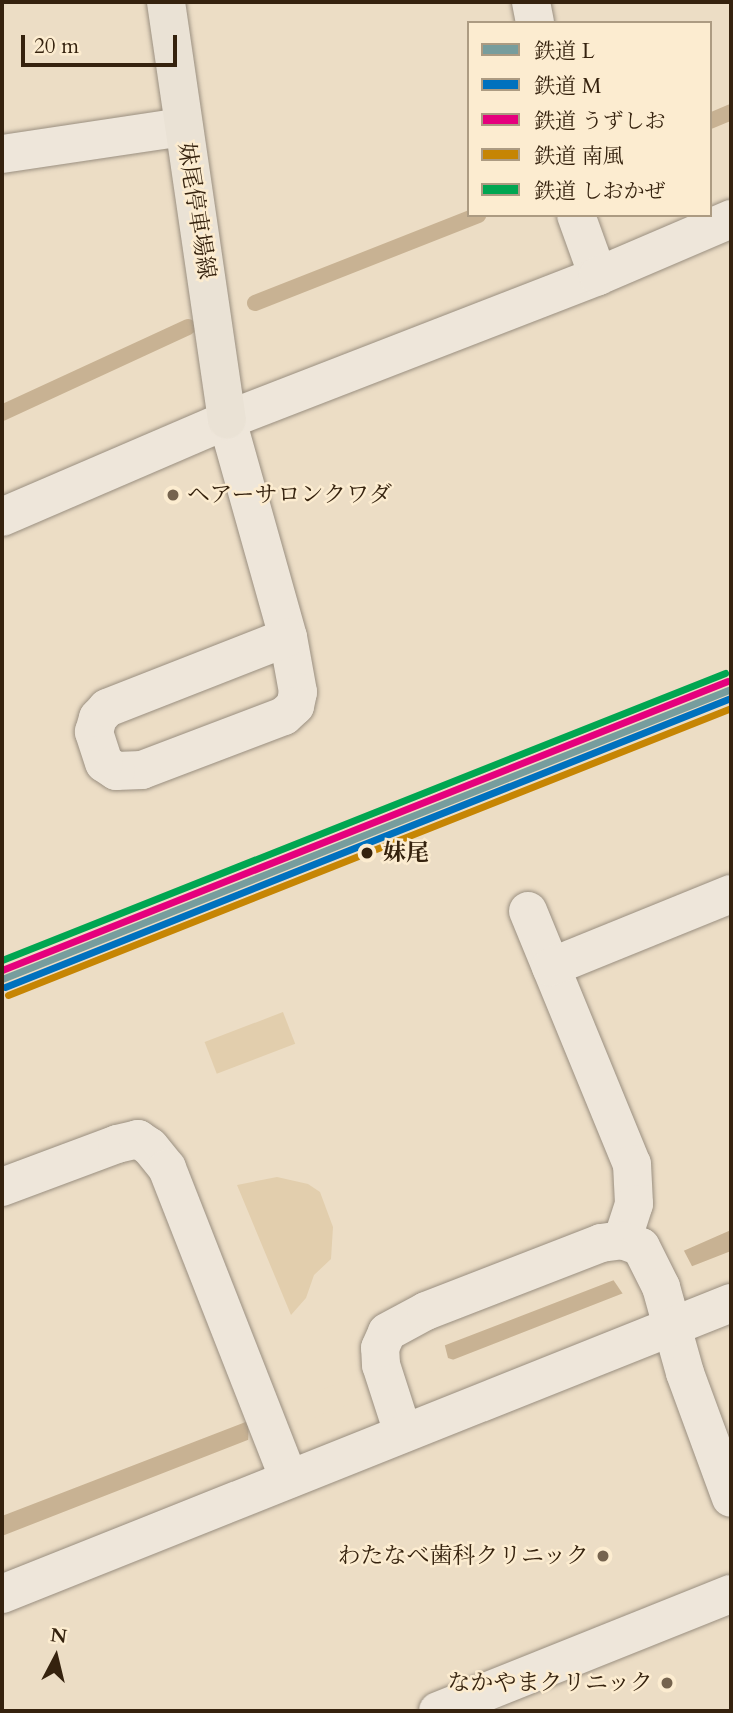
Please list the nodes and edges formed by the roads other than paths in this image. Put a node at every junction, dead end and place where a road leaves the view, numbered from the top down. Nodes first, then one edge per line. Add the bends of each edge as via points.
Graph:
1 (166, 2) edge
2 (531, 2) edge
3 (535, 21) edge
4 (183, 127) junction
5 (2, 154) edge
6 (577, 217) edge
7 (731, 219) edge
8 (598, 276) junction
9 (227, 420) junction
10 (2, 517) edge
11 (288, 637) junction
12 (731, 894) edge
13 (528, 911) dead end
14 (551, 967) junction
15 (2, 1187) edge
16 (622, 1240) junction
17 (731, 1303) edge
18 (673, 1327) junction
19 (403, 1433) junction
20 (289, 1479) junction
21 (731, 1498) edge
22 (2, 1594) edge
23 (731, 1594) edge
24 (438, 1711) edge

1 - 4 main road, 妹尾停車場線
2 - 3 street
4 - 5 street
4 - 9 main road, 妹尾停車場線
6 - 8 street
7 - 8 street
8 - 9 street
9 - 10 street
9 - 11 street
11 - 11 street via 298,692 295,706 284,716 142,770 116,771 104,763 94,732 107,708
12 - 14 street
13 - 14 street
14 - 16 street via 632,1164 634,1204
15 - 20 street via 117,1144 138,1139 150,1147 167,1168
16 - 18 street via 641,1247 662,1287
16 - 19 street via 601,1243 439,1306 387,1332 380,1348 381,1365
17 - 18 street
18 - 19 street
18 - 21 street
19 - 20 street
20 - 22 street
23 - 24 street

